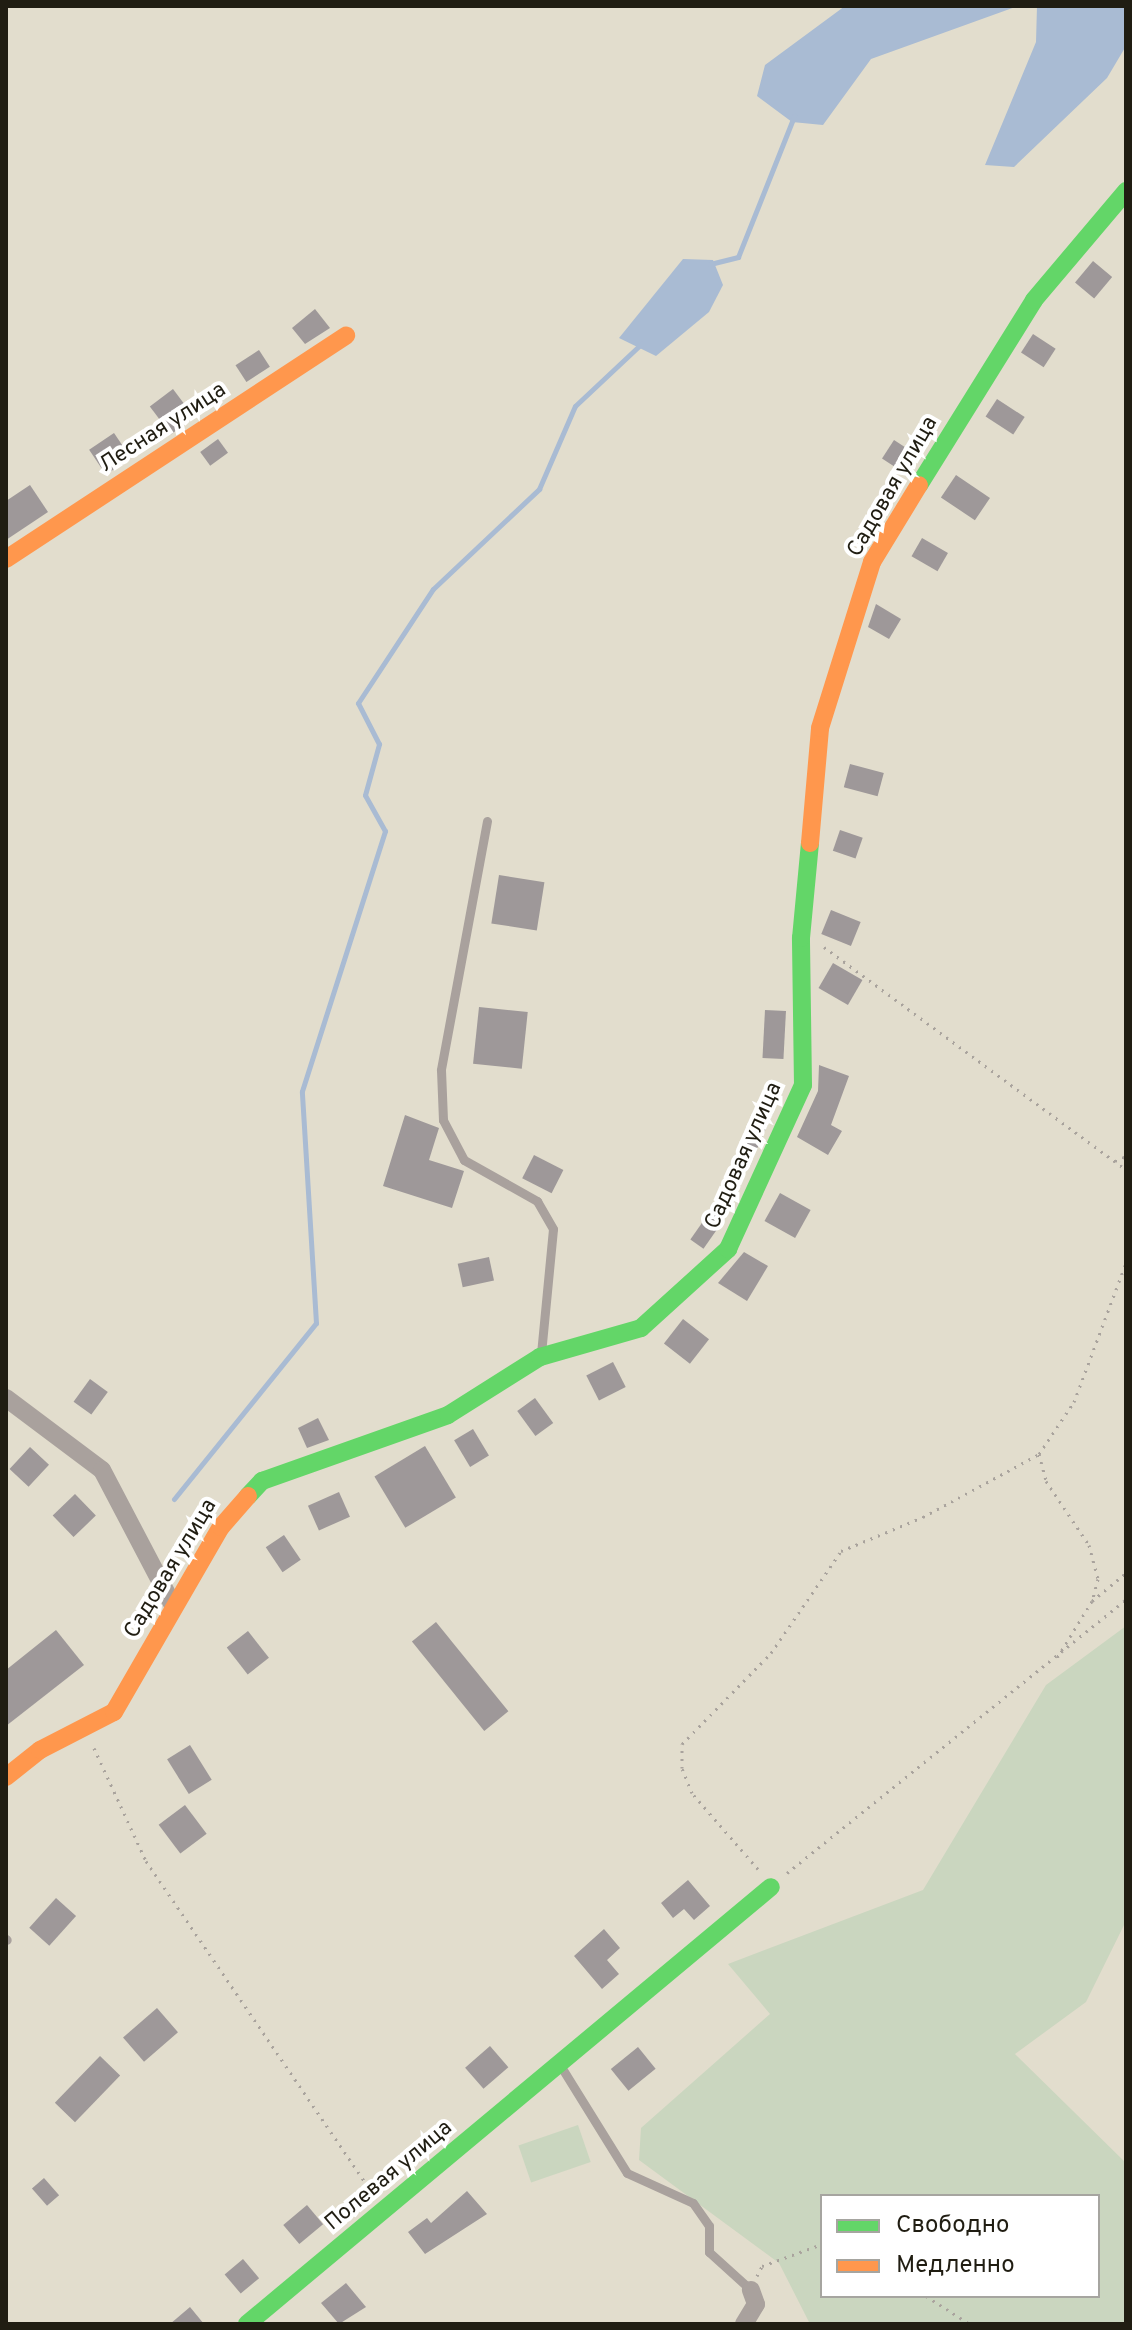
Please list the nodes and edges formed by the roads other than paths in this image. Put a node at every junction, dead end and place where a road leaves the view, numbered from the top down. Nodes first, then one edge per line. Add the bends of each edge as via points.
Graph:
1 (1126, 191) edge
2 (346, 336) dead end
3 (6, 559) edge
4 (487, 821) dead end
5 (540, 1357) junction
6 (6, 1398) edge
7 (173, 1605) junction
8 (6, 1777) edge
9 (771, 1887) road end
10 (560, 2065) junction
11 (751, 2290) joint
12 (247, 2324) edge
13 (744, 2324) edge

1 - 5 street, Садовая улица via 1034,300 872,562 820,728 801,938 803,1085 728,1249 641,1328
2 - 3 street, Лесная улица
4 - 5 lane via 441,1070 443,1120 464,1160 537,1201 553,1229
5 - 7 street, Садовая улица via 448,1415 262,1481 228,1517
6 - 7 street via 102,1470
7 - 8 street, Садовая улица via 114,1712 40,1750
9 - 10 street, Полевая улица
10 - 11 lane via 627,2173 693,2203 709,2226 709,2252
10 - 12 street, Полевая улица
11 - 13 street via 756,2304

